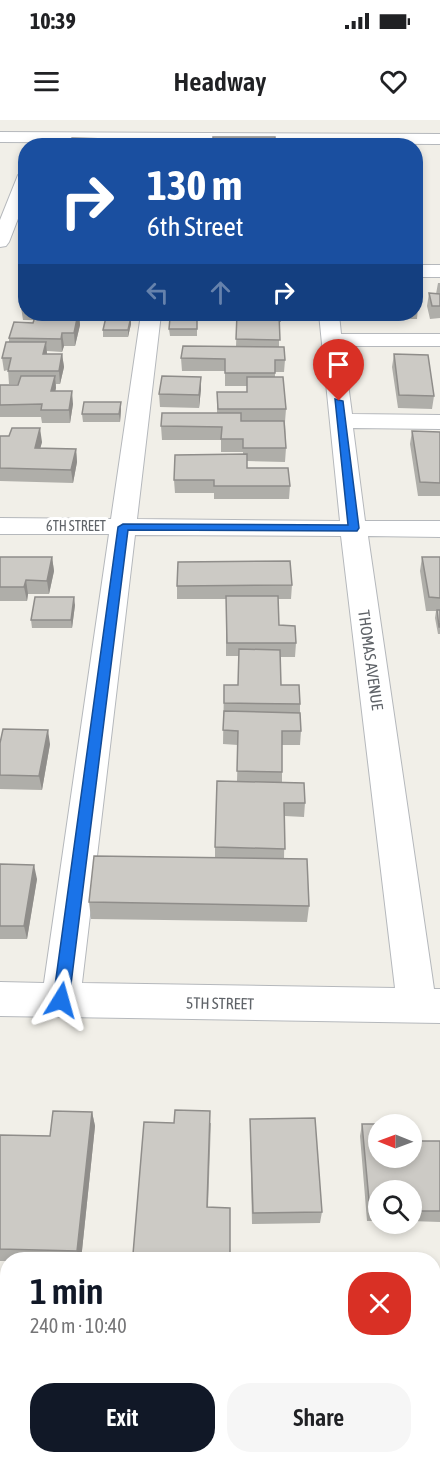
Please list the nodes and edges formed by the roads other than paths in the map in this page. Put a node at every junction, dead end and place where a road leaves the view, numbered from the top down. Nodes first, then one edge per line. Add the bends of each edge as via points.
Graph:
1 (0, 137) edge
2 (18, 139) edge
3 (423, 139) edge
4 (440, 139) edge
5 (18, 196) edge
6 (0, 242) edge
7 (423, 271) edge
8 (440, 271) edge
9 (150, 321) edge
10 (330, 327) edge
11 (440, 340) edge
12 (341, 421) junction
13 (440, 422) edge
14 (0, 526) edge
15 (123, 527) junction
16 (354, 528) junction
17 (440, 529) edge
18 (0, 999) edge
19 (61, 1000) junction
20 (428, 1006) edge

1 - 2 street
3 - 4 street
5 - 6 street
7 - 8 street
9 - 15 street
10 - 11 street
10 - 12 street, THOMAS AVENUE
12 - 13 street
12 - 16 street, THOMAS AVENUE
14 - 15 street, 6TH STREET
15 - 16 street, 6TH STREET
15 - 19 street
16 - 17 street, 6TH STREET
16 - 20 street, THOMAS AVENUE
18 - 19 street, 5TH STREET
19 - 20 street, 5TH STREET

